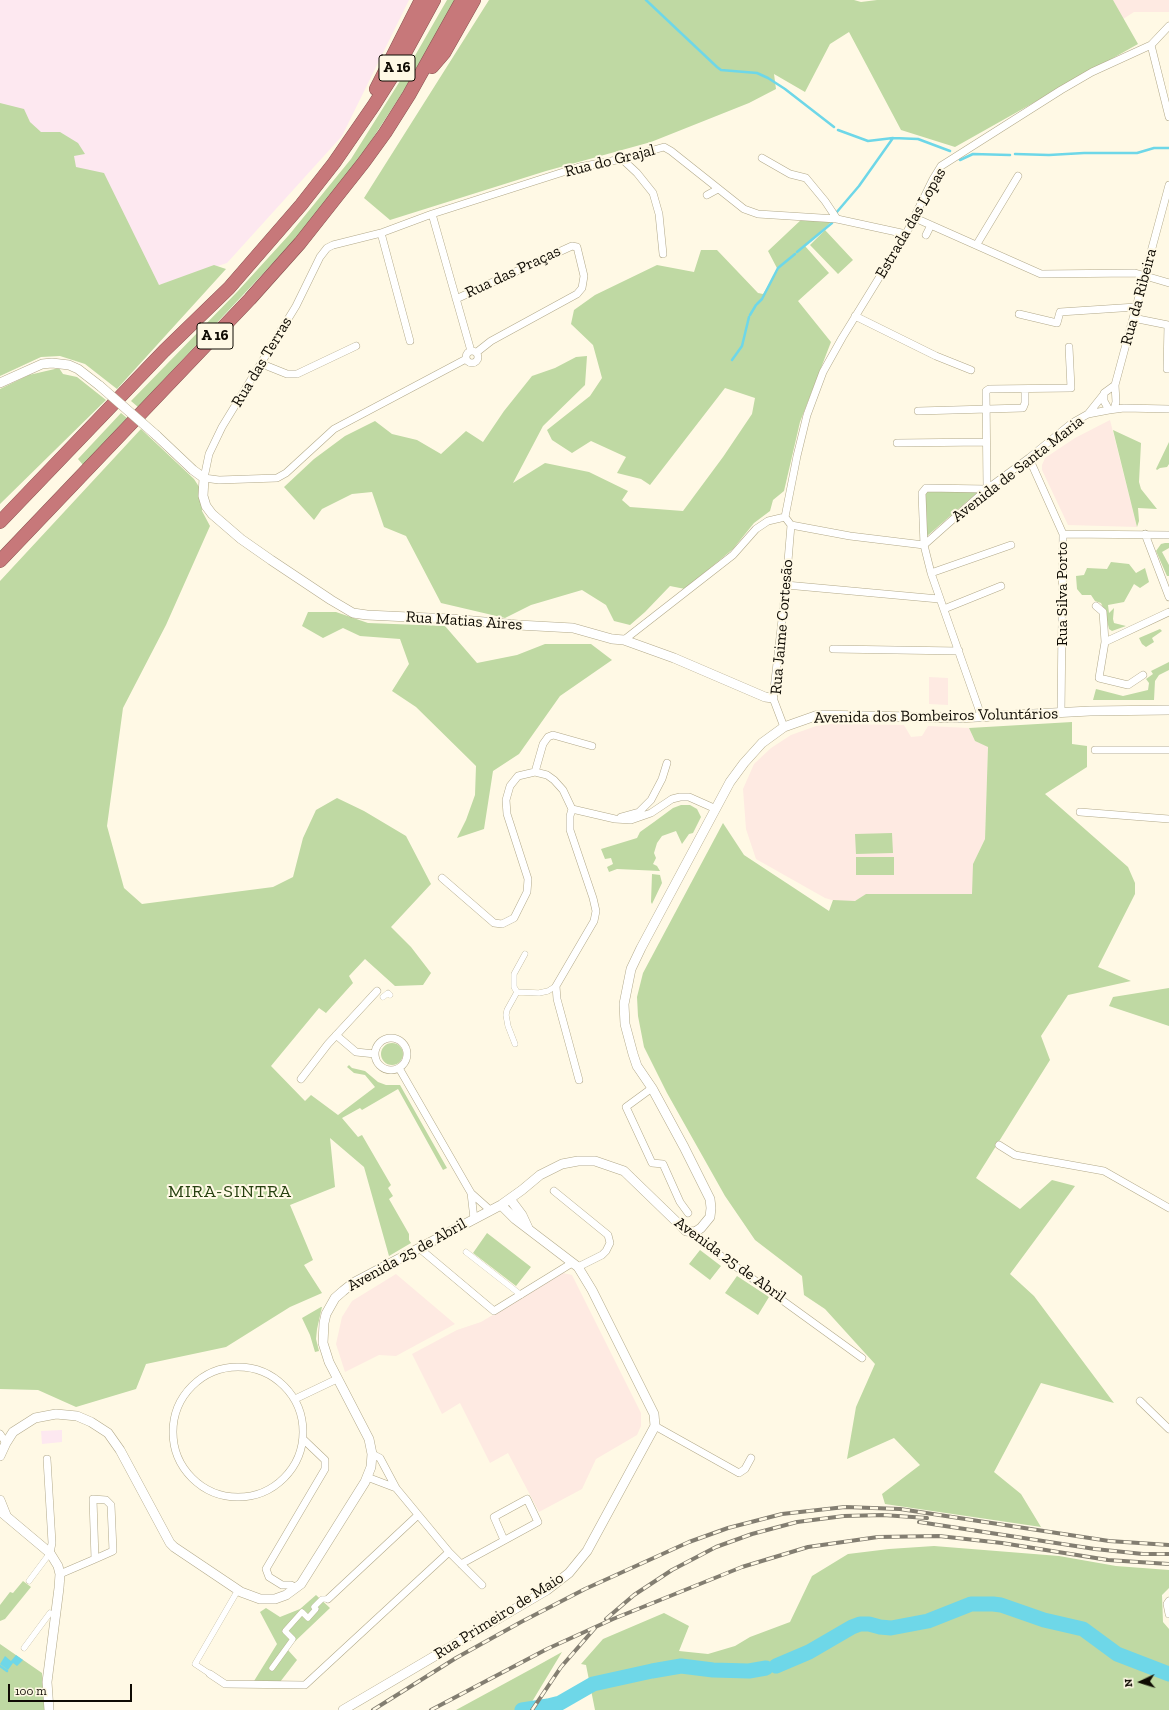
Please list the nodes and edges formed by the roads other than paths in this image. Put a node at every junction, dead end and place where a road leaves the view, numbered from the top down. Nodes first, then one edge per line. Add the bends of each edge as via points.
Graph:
1 (421, 0) edge
2 (434, 0) edge
3 (462, 0) edge
4 (474, 0) edge
5 (1169, 26) edge
6 (1151, 45) junction
7 (409, 95) junction
8 (1169, 117) edge
9 (355, 134) junction
10 (762, 158) dead end
11 (622, 159) junction
12 (1018, 176) dead end
13 (1169, 185) edge
14 (718, 189) junction
15 (707, 195) dead end
16 (432, 214) junction
17 (915, 218) junction
18 (836, 219) junction
19 (931, 225) junction
20 (381, 233) junction
21 (906, 234) junction
22 (926, 235) dead end
23 (977, 244) junction
24 (327, 248) joint
25 (663, 254) dead end
26 (1145, 276) junction
27 (1169, 283) edge
28 (456, 299) junction
29 (1136, 307) junction
30 (1019, 314) dead end
31 (855, 316) junction
32 (1133, 318) junction
33 (410, 342) dead end
34 (356, 346) dead end
35 (1069, 347) dead end
36 (474, 351) junction
37 (466, 359) junction
38 (262, 364) junction
39 (1169, 369) edge
40 (971, 370) dead end
41 (0, 383) edge
42 (1115, 385) junction
43 (1025, 389) junction
44 (1104, 394) junction
45 (1124, 408) junction
46 (1169, 409) edge
47 (985, 410) junction
48 (1112, 410) junction
49 (918, 411) dead end
50 (1088, 414) junction
51 (986, 442) junction
52 (897, 443) dead end
53 (1029, 458) junction
54 (204, 478) junction
55 (987, 489) junction
56 (785, 516) junction
57 (0, 522) edge
58 (791, 525) junction
59 (1062, 534) junction
60 (1144, 534) junction
61 (1169, 535) edge
62 (1011, 545) dead end
63 (924, 546) junction
64 (0, 561) edge
65 (931, 573) junction
66 (786, 585) junction
67 (1001, 586) dead end
68 (1169, 597) edge
69 (939, 599) junction
70 (1096, 606) dead end
71 (944, 609) junction
72 (1169, 612) edge
73 (624, 640) junction
74 (1105, 642) junction
75 (833, 649) dead end
76 (959, 651) junction
77 (1143, 674) dead end
78 (773, 698) junction
79 (1169, 710) edge
80 (1061, 713) junction
81 (982, 718) junction
82 (784, 728) junction
83 (592, 746) dead end
84 (1095, 750) dead end
85 (1169, 750) edge
86 (667, 762) dead end
87 (535, 772) junction
88 (572, 809) junction
89 (716, 809) junction
90 (1080, 812) dead end
91 (615, 819) junction
92 (1169, 819) edge
93 (442, 878) dead end
94 (525, 954) dead end
95 (556, 986) junction
96 (377, 991) dead end
97 (517, 992) junction
98 (390, 995) dead end
99 (383, 997) dead end
100 (336, 1035) junction
101 (515, 1044) dead end
102 (375, 1054) junction
103 (399, 1068) junction
104 (301, 1079) dead end
105 (579, 1080) dead end
106 (652, 1088) junction
107 (999, 1145) dead end
108 (522, 1190) junction
109 (554, 1191) dead end
110 (471, 1193) junction
111 (510, 1199) junction
112 (501, 1205) junction
113 (1169, 1208) edge
114 (490, 1210) junction
115 (688, 1213) dead end
116 (522, 1215) junction
117 (474, 1219) junction
118 (528, 1228) junction
119 (695, 1232) junction
120 (419, 1248) junction
121 (466, 1252) dead end
122 (575, 1265) junction
123 (521, 1295) junction
124 (862, 1358) dead end
125 (337, 1379) junction
126 (295, 1399) junction
127 (1140, 1401) dead end
128 (655, 1426) junction
129 (1169, 1429) edge
130 (0, 1434) edge
131 (304, 1439) junction
132 (6, 1443) junction
133 (372, 1454) junction
134 (0, 1456) edge
135 (751, 1458) dead end
136 (47, 1459) dead end
137 (367, 1476) junction
138 (396, 1488) junction
139 (0, 1500) edge
140 (4, 1513) edge
141 (418, 1515) junction
142 (504, 1540) junction
143 (449, 1552) junction
144 (50, 1553) junction
145 (95, 1559) junction
146 (461, 1564) junction
147 (60, 1574) junction
148 (29, 1581) dead end
149 (482, 1585) dead end
150 (296, 1588) junction
151 (238, 1590) junction
152 (328, 1598) joint
153 (1169, 1601) edge
154 (50, 1613) dead end
155 (1169, 1614) edge
156 (24, 1648) dead end
157 (272, 1668) dead end
158 (210, 1674) joint
159 (49, 1710) edge
160 (343, 1710) edge

1 - 9 highway, A 16
2 - 9 highway, A 16 via 393,75
3 - 7 highway, A 16
4 - 7 highway, A 16 via 444,53
5 - 6 street, Estrada das Lopas
6 - 8 street
6 - 17 street, Estrada das Lopas via 1092,72 941,166
7 - 64 highway, A 16 via 364,162 300,244
9 - 57 highway, A 16 via 301,205 229,288 164,351
10 - 18 street via 790,174 806,178
11 - 14 street, Rua do Grajal via 664,147
11 - 16 street, Rua do Grajal via 579,167
11 - 25 street via 653,193 659,214
12 - 23 street
13 - 26 street, Rua da Ribeira
14 - 15 street
14 - 18 street, Rua do Grajal via 744,209 758,214
16 - 20 street, Rua do Grajal
16 - 28 street
17 - 19 street
17 - 21 street, Estrada das Lopas
18 - 21 street, Rua do Grajal
19 - 22 street
19 - 23 street
20 - 24 street, Rua do Grajal
20 - 33 street
21 - 31 street, Estrada das Lopas
23 - 26 street via 1041,274 1135,273
24 - 38 street, Rua das Terras via 320,256 296,306
26 - 27 street
26 - 29 street, Rua da Ribeira
28 - 36 street
28 - 36 street, Rua das Praças via 572,246 577,247 584,276 582,288 577,294
29 - 30 street via 1060,312 1058,323
29 - 32 street, Rua da Ribeira
31 - 40 street via 936,356
31 - 56 street, Estrada das Lopas via 823,372 807,415
32 - 39 street via 1168,325
32 - 42 street, Rua da Ribeira
34 - 38 street via 297,374 287,374
35 - 43 street via 1071,388
36 - 37 street via 468,353
36 - 37 street via 479,357 476,362 471,363
37 - 54 street via 334,428 286,473 277,478
38 - 54 street, Rua das Terras via 222,427 209,454
41 - 54 street, bridge via 42,364 52,363 78,369
42 - 44 street
42 - 45 street
42 - 48 street, Rua da Ribeira via 1116,402
43 - 47 street via 1023,408
43 - 47 street via 989,389 986,391
44 - 48 street via 1104,401
44 - 50 street
45 - 46 street, Avenida de Santa Maria
45 - 48 street, Avenida de Santa Maria
47 - 49 street
47 - 51 street
48 - 50 street, Avenida de Santa Maria
50 - 53 street, Avenida de Santa Maria via 1072,423
51 - 52 street
51 - 55 street
53 - 55 street, Avenida de Santa Maria
53 - 59 street, Rua Silva Porto
54 - 73 street, Rua Matias Aires via 203,496 212,514 241,539 353,613 573,628
55 - 63 street, Avenida de Santa Maria
55 - 63 street via 924,489
56 - 58 street
56 - 73 street via 768,521 756,529 733,555
58 - 63 street
58 - 66 street, Rua Jaime Cortesão
59 - 60 street
59 - 80 street, Rua Silva Porto
60 - 61 street
60 - 68 street
62 - 65 street
63 - 65 street
65 - 69 street
66 - 69 street
66 - 78 street, Rua Jaime Cortesão
67 - 71 street
69 - 71 street
70 - 74 street via 1103,612
71 - 76 street
72 - 74 street
73 - 78 street, Rua Matias Aires
74 - 77 street via 1099,678 1128,685
75 - 76 street
76 - 81 street
78 - 82 street, Rua Jaime Cortesão
79 - 80 street, Avenida dos Bombeiros Voluntários
80 - 81 street, Avenida dos Bombeiros Voluntários
81 - 82 street, Avenida dos Bombeiros Voluntários via 818,716
82 - 89 street, Avenida dos Bombeiros Voluntários via 762,744 744,763 730,782
83 - 87 street via 553,735 548,737 543,744
84 - 85 street
86 - 91 street via 652,800 639,812
87 - 88 street via 554,780 563,790
87 - 93 street via 518,776 510,786 506,800 507,814 528,879 527,892 514,918 502,924 494,923
88 - 91 street
88 - 95 street via 570,830 596,911 594,921
89 - 91 street via 689,797 680,797 642,817 632,820
89 - 106 street, Avenida dos Bombeiros Voluntários via 641,948 626,988 624,1004 629,1041 637,1066
90 - 92 street
94 - 97 street via 514,974 514,987
95 - 97 street via 539,993
95 - 105 street via 557,999
96 - 100 street
97 - 101 street via 506,1015
98 - 99 street via 388,993
100 - 102 street via 356,1052
100 - 104 street
102 - 103 street via 378,1063 385,1069
102 - 103 street via 385,1039 397,1039 406,1047 407,1053 404,1064
103 - 110 street
106 - 115 street via 626,1107 652,1163 663,1164 680,1202
106 - 119 street, Avenida dos Bombeiros Voluntários via 710,1199 710,1217
107 - 113 street via 1016,1155 1104,1171
108 - 111 street, Avenida 25 de Abril
108 - 116 street
108 - 119 street, Avenida 25 de Abril via 540,1175 562,1164 595,1161 624,1171 681,1227 686,1231
109 - 122 street via 608,1235 610,1243 602,1255
110 - 114 street
110 - 117 street
111 - 112 street, Avenida 25 de Abril
111 - 116 street
112 - 114 street, Avenida 25 de Abril
112 - 118 street
114 - 117 street, Avenida 25 de Abril
116 - 118 street
117 - 120 street, Avenida 25 de Abril
118 - 122 street
119 - 124 street, Avenida 25 de Abril via 706,1245
120 - 123 street via 494,1311
120 - 125 street, Avenida 25 de Abril via 353,1283 330,1306 324,1323 323,1343
121 - 123 street
122 - 123 street
122 - 128 street via 592,1290 654,1414
125 - 126 street
125 - 133 street, Avenida 25 de Abril via 368,1439
126 - 131 street via 303,1419
126 - 131 street via 279,1380 258,1369 243,1366 227,1367 206,1374 189,1388 177,1408 173,1430 175,1448 182,1465 193,1479 204,1488 236,1498 255,1495 273,1488 288,1475 298,1458
127 - 129 street
128 - 135 street via 739,1473 745,1469
128 - 160 street, Rua Primeiro de Maio via 587,1551 569,1574 547,1590
130 - 132 street
131 - 150 street via 325,1460 325,1469 266,1569 269,1578 282,1585
132 - 134 street, Avenida 25 de Abril
132 - 151 street, Avenida 25 de Abril via 13,1432 35,1418 56,1414 77,1416 96,1424 108,1434 120,1450 170,1544
133 - 137 street, Avenida 25 de Abril
133 - 138 street via 380,1458
136 - 144 street via 52,1543
137 - 138 street
137 - 150 street, Avenida 25 de Abril via 301,1584
138 - 141 street
139 - 140 street
140 - 144 street
141 - 143 street
141 - 152 street
142 - 142 street via 538,1522 527,1499 494,1517
142 - 146 street
143 - 146 street
143 - 158 street via 305,1685 225,1684
144 - 147 street
144 - 148 street
145 - 145 street via 114,1551 111,1505 106,1500 93,1499
145 - 147 street
146 - 149 street
147 - 159 street via 47,1682
150 - 151 street, Avenida 25 de Abril via 275,1599 260,1599
151 - 158 street via 195,1664
152 - 157 street via 322,1599 308,1618 302,1612 285,1631 293,1639
153 - 155 street
154 - 156 street

